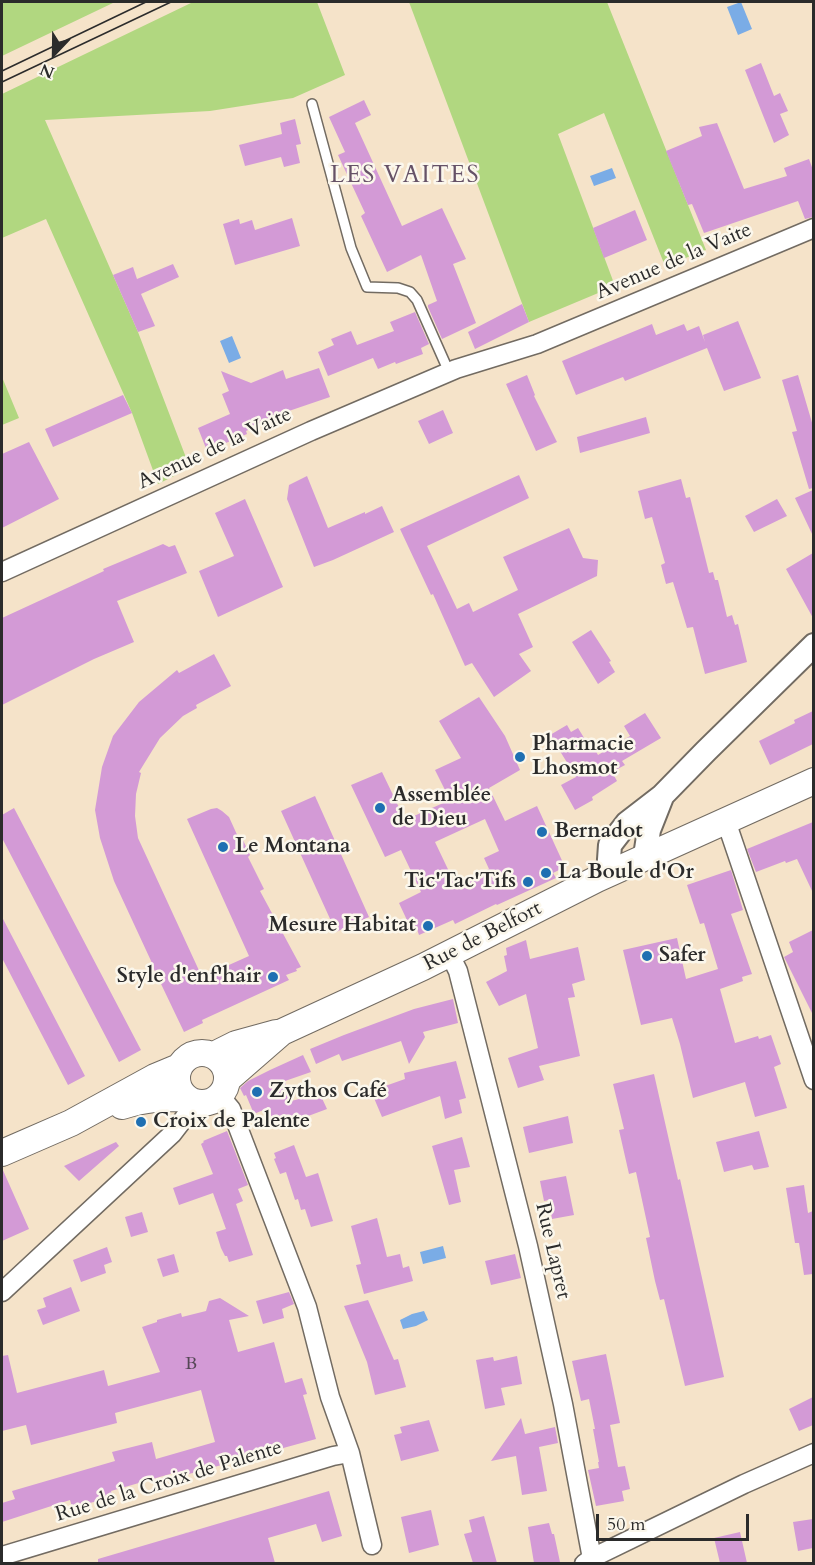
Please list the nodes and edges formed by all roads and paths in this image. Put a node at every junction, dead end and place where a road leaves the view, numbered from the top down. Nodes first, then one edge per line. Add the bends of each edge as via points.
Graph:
1 (312, 104) dead end
2 (813, 228) edge
3 (449, 372) junction
4 (2, 572) edge
5 (813, 645) edge
6 (813, 781) edge
7 (662, 796) junction
8 (726, 821) junction
9 (645, 856) junction
10 (608, 874) junction
11 (449, 953) junction
12 (282, 1032) junction
13 (214, 1055) junction
14 (179, 1067) junction
15 (813, 1080) edge
16 (224, 1087) junction
17 (191, 1100) junction
18 (71, 1123) junction
19 (2, 1153) edge
20 (2, 1292) edge
21 (350, 1453) junction
22 (813, 1453) edge
23 (372, 1545) dead end
24 (2, 1556) edge
25 (590, 1562) edge

1 - 3 lane via 351,248 367,287 410,292
2 - 3 street, Avenue de la Vaite via 537,344
3 - 4 street, Avenue de la Vaite
5 - 7 street
6 - 8 main road, Rue de Belfort
7 - 9 street via 649,830
7 - 10 street via 616,836 610,845
8 - 9 main road, Rue de Belfort
8 - 15 street
9 - 10 main road, Rue de Belfort
10 - 11 main road, Rue de Belfort
11 - 12 main road, Rue de Belfort
11 - 25 street, Rue Lapret via 460,979 528,1246 563,1404
12 - 13 main road via 236,1044
12 - 16 main road, Rue de Belfort
13 - 14 main road via 191,1055
13 - 16 main road via 223,1062 227,1073
14 - 17 main road via 178,1084
14 - 18 main road
16 - 17 main road via 208,1102
16 - 21 street via 307,1306 330,1397
17 - 18 main road via 139,1101
17 - 20 street via 172,1134
18 - 19 main road
21 - 23 street
21 - 24 street, Rue de la Croix de Palente
22 - 25 street

